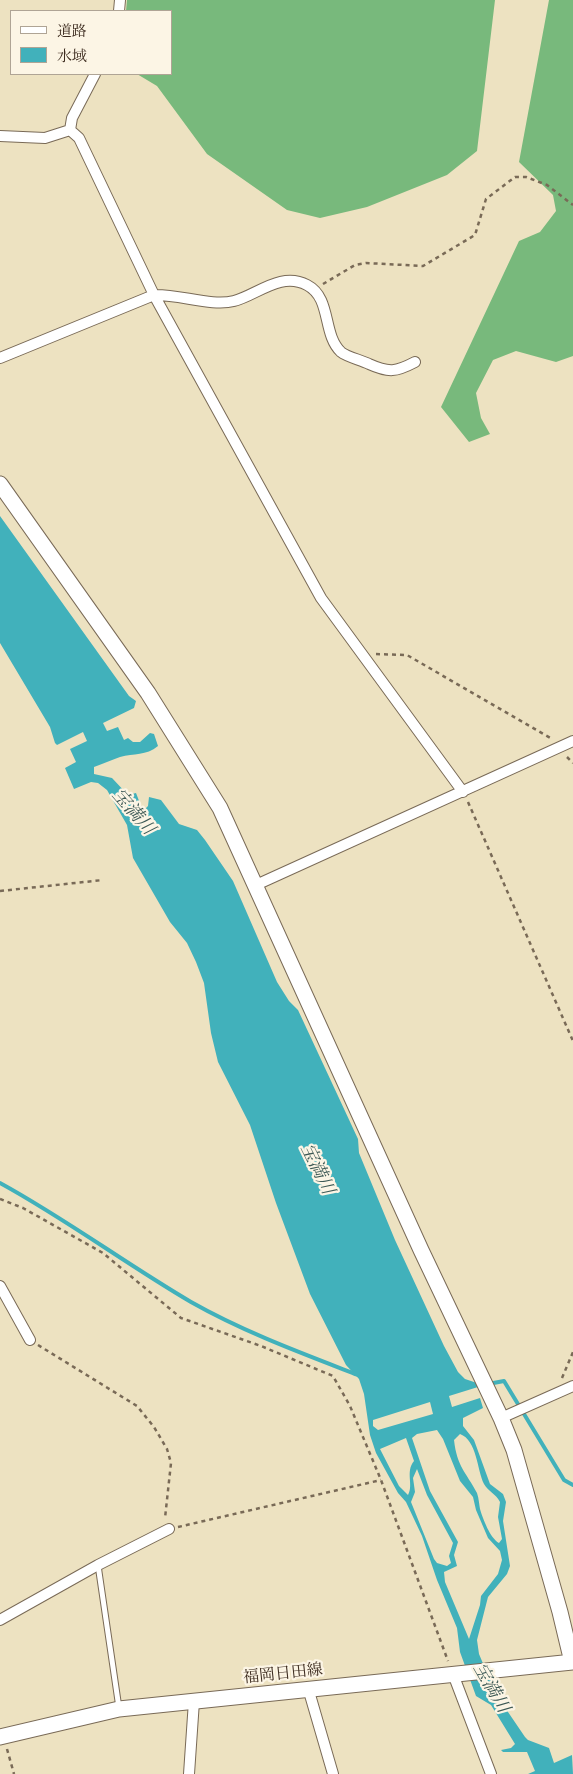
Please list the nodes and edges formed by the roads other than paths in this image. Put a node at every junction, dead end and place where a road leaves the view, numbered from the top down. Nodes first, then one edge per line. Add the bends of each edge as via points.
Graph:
1 (94, 75) edge
2 (70, 130) junction
3 (0, 136) edge
4 (154, 295) junction
5 (0, 358) edge
6 (415, 362) dead end
7 (0, 484) edge
8 (573, 741) edge
9 (463, 792) junction
10 (256, 885) junction
11 (0, 1286) edge
12 (30, 1340) road end
13 (573, 1386) edge
14 (501, 1418) junction
15 (169, 1529) road end
16 (98, 1565) junction
17 (0, 1620) edge
18 (570, 1663) edge
19 (457, 1673) junction
20 (308, 1688) junction
21 (194, 1701) junction
22 (119, 1709) junction
23 (2, 1736) edge
24 (189, 1774) edge
25 (334, 1774) edge
26 (491, 1774) edge

1 - 2 street via 72,118
2 - 3 street via 45,138
2 - 4 street via 79,138
4 - 5 street
4 - 6 street via 234,301 270,284 292,281 306,284 324,308 332,337 341,352 382,370 398,371
4 - 9 street via 321,598
7 - 10 street via 148,693 220,808
8 - 9 street
9 - 10 street
10 - 14 street via 421,1250
11 - 12 street
13 - 14 street
14 - 18 street via 514,1450 560,1612
15 - 16 street
16 - 17 street
16 - 22 lane
18 - 19 street, 福岡日田線
19 - 20 street, 福岡日田線
19 - 26 street
20 - 21 street, 福岡日田線
20 - 25 street
21 - 22 street, 福岡日田線
21 - 24 street
22 - 23 street, 福岡日田線

